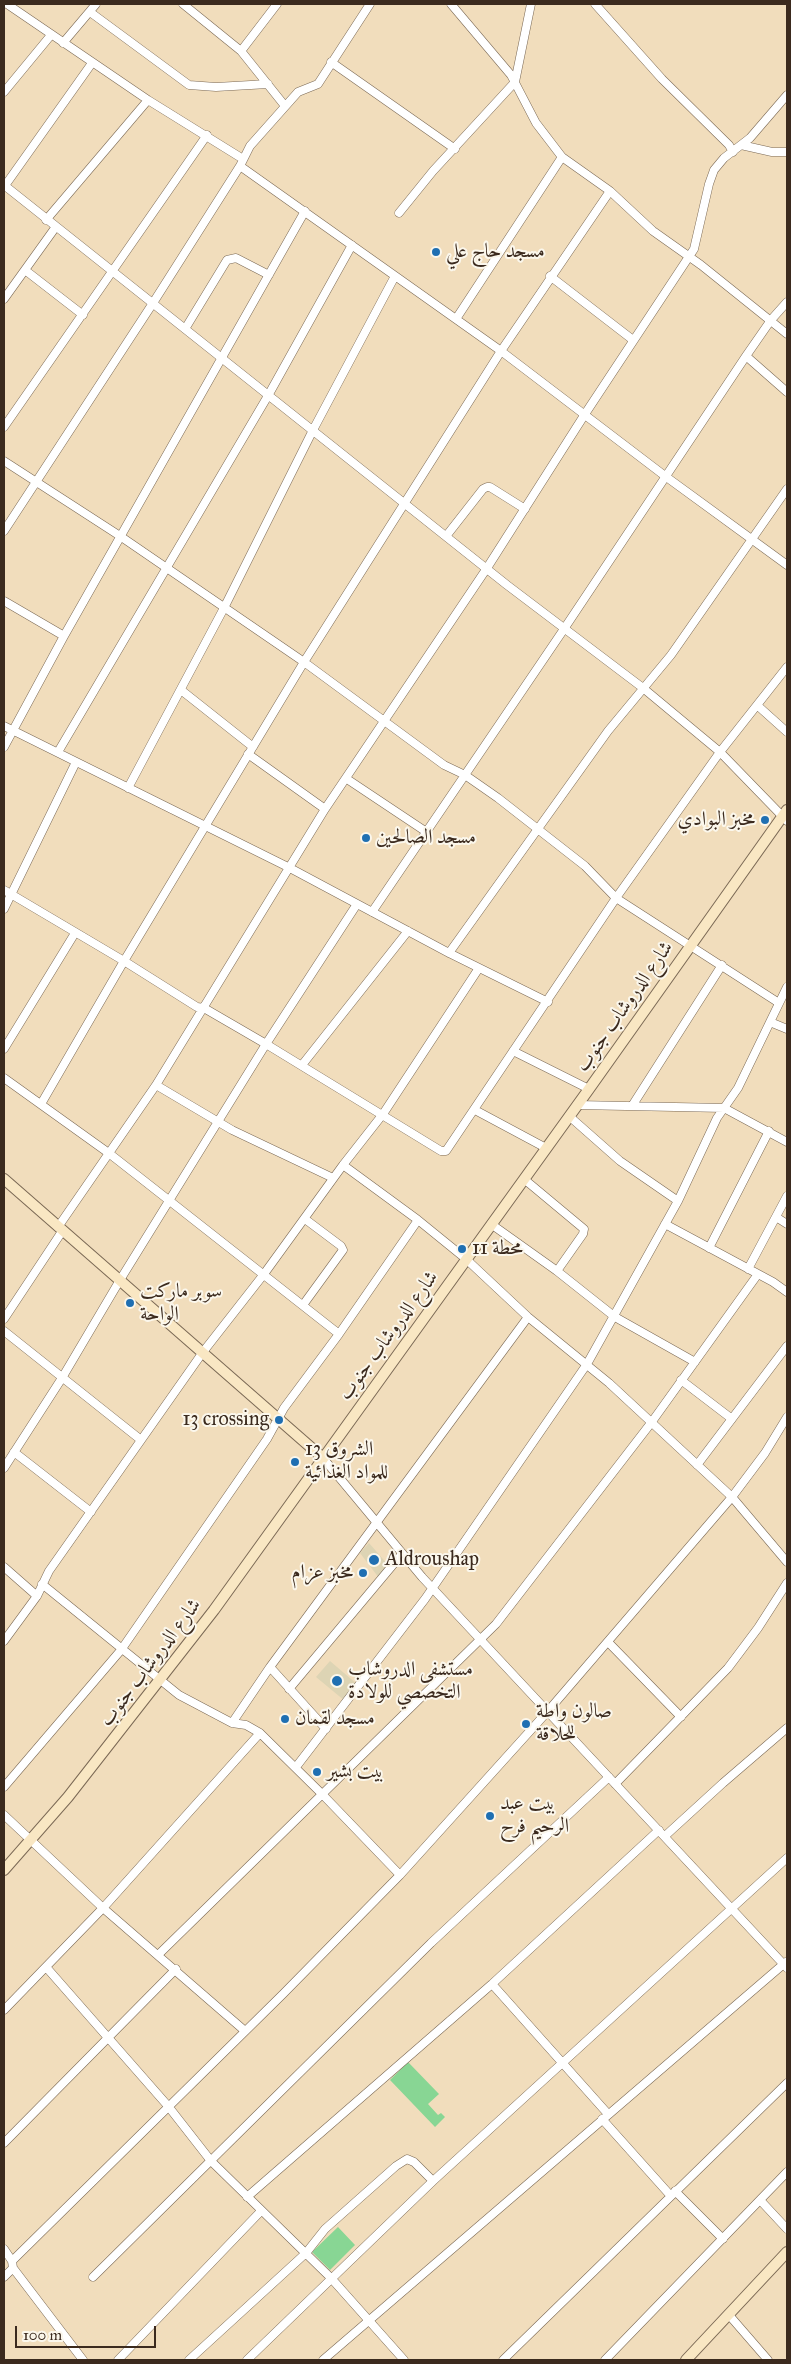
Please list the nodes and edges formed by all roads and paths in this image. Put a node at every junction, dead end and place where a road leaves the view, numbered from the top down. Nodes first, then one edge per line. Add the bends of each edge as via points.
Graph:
1 (7, 4) edge
2 (96, 4) edge
3 (277, 4) edge
4 (370, 4) edge
5 (451, 4) edge
6 (531, 4) edge
7 (595, 4) edge
8 (186, 5) edge
9 (90, 12) junction
10 (51, 35) junction
11 (64, 43) junction
12 (241, 51) junction
13 (331, 62) junction
14 (92, 63) junction
15 (515, 82) junction
16 (268, 84) junction
17 (4, 92) edge
18 (787, 95) edge
19 (148, 100) junction
20 (285, 106) junction
21 (207, 136) junction
22 (741, 145) junction
23 (455, 149) junction
24 (733, 152) junction
25 (787, 152) edge
26 (562, 157) junction
27 (242, 162) junction
28 (4, 186) edge
29 (610, 191) junction
30 (305, 211) junction
31 (399, 213) dead end
32 (46, 220) junction
33 (56, 228) junction
34 (352, 245) junction
35 (689, 256) junction
36 (25, 270) junction
37 (112, 273) junction
38 (269, 275) junction
39 (395, 276) junction
40 (550, 276) junction
41 (4, 299) edge
42 (787, 302) edge
43 (153, 303) junction
44 (83, 315) junction
45 (456, 319) junction
46 (771, 320) junction
47 (185, 329) junction
48 (787, 334) edge
49 (633, 340) junction
50 (501, 351) junction
51 (746, 356) junction
52 (222, 358) junction
53 (787, 392) edge
54 (269, 394) junction
55 (584, 414) junction
56 (4, 427) edge
57 (313, 430) junction
58 (4, 461) edge
59 (666, 476) junction
60 (35, 482) junction
61 (787, 489) edge
62 (404, 501) junction
63 (525, 509) junction
64 (4, 532) edge
65 (120, 536) junction
66 (448, 536) junction
67 (751, 540) junction
68 (787, 565) edge
69 (166, 568) junction
70 (487, 568) junction
71 (4, 601) edge
72 (224, 608) junction
73 (564, 629) junction
74 (64, 636) junction
75 (304, 662) junction
76 (787, 666) edge
77 (643, 688) junction
78 (180, 690) junction
79 (758, 706) junction
80 (385, 720) junction
81 (4, 726) edge
82 (13, 730) junction
83 (787, 732) edge
84 (4, 747) edge
85 (253, 747) junction
86 (58, 752) junction
87 (720, 752) junction
88 (248, 754) junction
89 (76, 762) junction
90 (465, 775) junction
91 (347, 779) junction
92 (128, 788) junction
93 (325, 809) junction
94 (786, 816) edge
95 (206, 826) junction
96 (539, 829) junction
97 (425, 831) junction
98 (288, 867) junction
99 (7, 893) edge
100 (616, 898) junction
101 (357, 904) junction
102 (4, 910) edge
103 (372, 912) junction
104 (408, 931) junction
105 (75, 932) junction
106 (690, 944) junction
107 (450, 953) junction
108 (124, 961) junction
109 (722, 965) junction
110 (479, 968) junction
111 (787, 987) edge
112 (548, 1002) junction
113 (779, 1003) junction
114 (204, 1008) junction
115 (770, 1022) junction
116 (787, 1029) edge
117 (266, 1044) junction
118 (4, 1049) edge
119 (513, 1051) junction
120 (302, 1065) junction
121 (4, 1078) edge
122 (156, 1085) junction
123 (589, 1089) junction
124 (41, 1104) junction
125 (578, 1105) junction
126 (632, 1106) junction
127 (724, 1108) junction
128 (475, 1110) junction
129 (383, 1114) junction
130 (570, 1116) junction
131 (219, 1123) junction
132 (769, 1131) junction
133 (787, 1142) edge
134 (546, 1148) junction
135 (110, 1154) junction
136 (342, 1165) junction
137 (333, 1178) junction
138 (4, 1179) edge
139 (524, 1179) junction
140 (787, 1196) edge
141 (170, 1200) junction
142 (678, 1201) junction
143 (776, 1217) junction
144 (305, 1219) junction
145 (418, 1220) junction
146 (491, 1224) junction
147 (665, 1224) junction
148 (787, 1224) edge
149 (60, 1228) junction
150 (709, 1248) junction
151 (466, 1259) junction
152 (748, 1269) junction
153 (556, 1271) junction
154 (264, 1274) junction
155 (758, 1274) junction
156 (120, 1280) junction
157 (787, 1292) edge
158 (303, 1305) junction
159 (528, 1317) junction
160 (614, 1317) junction
161 (4, 1319) edge
162 (4, 1331) edge
163 (339, 1334) junction
164 (787, 1346) edge
165 (203, 1352) junction
166 (695, 1362) junction
167 (587, 1364) junction
168 (62, 1378) junction
169 (681, 1380) junction
170 (277, 1418) junction
171 (787, 1418) edge
172 (732, 1419) junction
173 (651, 1423) junction
174 (141, 1440) junction
175 (14, 1452) junction
176 (323, 1458) junction
177 (697, 1465) junction
178 (4, 1468) edge
179 (732, 1497) junction
180 (91, 1512) junction
181 (377, 1524) junction
182 (402, 1554) junction
183 (787, 1562) edge
184 (4, 1567) edge
185 (787, 1583) edge
186 (42, 1584) junction
187 (433, 1588) junction
188 (37, 1596) junction
189 (480, 1639) junction
190 (4, 1641) edge
191 (608, 1642) junction
192 (121, 1650) junction
193 (270, 1666) junction
194 (160, 1681) junction
195 (289, 1689) junction
196 (548, 1711) junction
197 (682, 1717) junction
198 (232, 1722) junction
199 (787, 1728) edge
200 (326, 1729) junction
201 (260, 1733) junction
202 (296, 1767) junction
203 (609, 1777) junction
204 (615, 1784) junction
205 (4, 1787) edge
206 (323, 1795) junction
207 (4, 1815) edge
208 (662, 1833) junction
209 (32, 1841) junction
210 (787, 1858) edge
211 (4, 1870) edge
212 (400, 1876) junction
213 (103, 1908) junction
214 (732, 1910) junction
215 (158, 1954) junction
216 (786, 1964) edge
217 (46, 1967) junction
218 (176, 1969) junction
219 (492, 1984) junction
220 (4, 2010) edge
221 (245, 2031) junction
222 (107, 2038) junction
223 (562, 2061) junction
224 (787, 2083) edge
225 (168, 2106) junction
226 (605, 2117) junction
227 (4, 2143) edge
228 (211, 2160) junction
229 (787, 2172) edge
230 (433, 2181) junction
231 (672, 2193) junction
232 (247, 2197) junction
233 (760, 2200) junction
234 (261, 2211) junction
235 (787, 2229) edge
236 (723, 2239) junction
237 (4, 2249) edge
238 (787, 2252) edge
239 (306, 2253) junction
240 (13, 2264) junction
241 (4, 2277) edge
242 (93, 2277) dead end
243 (331, 2278) junction
244 (729, 2315) junction
245 (368, 2320) junction
246 (121, 2359) edge
247 (83, 2360) edge
248 (189, 2360) edge
249 (247, 2360) edge
250 (324, 2360) edge
251 (404, 2360) edge
252 (502, 2360) edge
253 (605, 2360) edge
254 (686, 2360) edge
255 (768, 2360) edge

1 - 10 street
2 - 9 street
3 - 12 street
4 - 13 street
5 - 15 street
6 - 15 street
7 - 24 street
8 - 12 street
9 - 11 street
9 - 16 street via 189,85
10 - 11 street
10 - 17 street
11 - 14 street
12 - 16 street
13 - 20 street via 318,84 298,92
13 - 23 street
14 - 19 street
14 - 28 street
15 - 23 street
15 - 26 street via 536,123
16 - 20 street
18 - 22 street
19 - 21 street
19 - 32 street
20 - 27 street via 250,146
21 - 27 street
21 - 37 street
22 - 24 street
22 - 25 street
23 - 31 street
24 - 35 street via 714,170 696,244
26 - 29 street
26 - 45 street
27 - 30 street
27 - 43 street
28 - 32 street
29 - 35 street via 653,231
29 - 40 street
30 - 34 street
30 - 38 street
32 - 33 street
33 - 36 street
33 - 37 street
34 - 39 street
34 - 54 street
35 - 46 street
35 - 49 street
36 - 41 street
36 - 44 street
37 - 43 street
37 - 44 street
38 - 47 street via 236,258 227,260
38 - 52 street
39 - 45 street
39 - 57 street
40 - 49 street
40 - 50 street
42 - 46 street
43 - 47 street
43 - 60 street
44 - 56 street
45 - 50 street
46 - 48 street
46 - 51 street
47 - 52 street
49 - 55 street
50 - 55 street
50 - 62 street
51 - 53 street
51 - 59 street
52 - 54 street
52 - 65 street
54 - 57 street
54 - 69 street
55 - 59 street
55 - 63 street
57 - 62 street
57 - 72 street
58 - 60 street
59 - 67 street
59 - 73 street
60 - 64 street
60 - 65 street
61 - 67 street
62 - 66 street
62 - 75 street
63 - 66 street via 487,487
63 - 70 street
65 - 69 street
65 - 74 street
66 - 70 street
67 - 68 street
67 - 77 street via 671,655
69 - 72 street
69 - 86 street
70 - 73 street
70 - 80 street
71 - 74 street
72 - 75 street
72 - 78 street
73 - 77 street
73 - 90 street
74 - 82 street
75 - 80 street
75 - 85 street
76 - 79 street
77 - 87 street
77 - 96 street via 608,730
78 - 85 street
78 - 92 street
79 - 83 street
79 - 87 street
80 - 90 street via 436,760
80 - 91 street
81 - 82 street
82 - 84 street
82 - 86 street
85 - 88 street
86 - 89 street
87 - 94 street
87 - 100 street
88 - 93 street
88 - 95 street
89 - 92 street
89 - 99 street
90 - 96 street
90 - 97 street
91 - 93 street
91 - 97 street
92 - 95 street
93 - 98 street
94 - 106 street, شارع الدروشاب جنوب
95 - 98 street
95 - 108 street
96 - 100 street via 585,866
96 - 107 street
97 - 103 street
98 - 101 street
98 - 114 street
99 - 102 street
99 - 105 street
100 - 106 street
100 - 112 street
101 - 103 street
101 - 117 street
103 - 104 street
104 - 107 street
104 - 120 street
105 - 108 street
105 - 118 street
106 - 109 street
106 - 123 street, شارع الدروشاب جنوب
107 - 110 street
108 - 114 street via 197,1007
108 - 124 street
109 - 113 street
109 - 126 street
110 - 112 street
110 - 129 street
111 - 113 street
112 - 119 street
113 - 115 street
114 - 117 street
114 - 122 street
115 - 116 street
115 - 127 street via 738,1088
117 - 120 street
117 - 131 street
119 - 123 street
119 - 128 street
120 - 129 street
121 - 124 street
122 - 131 street
122 - 135 street
123 - 125 street, شارع الدروشاب جنوب
124 - 135 street
125 - 126 street
125 - 130 street, شارع الدروشاب جنوب
126 - 127 street
127 - 132 street
127 - 142 street
128 - 129 street via 446,1151 441,1151
128 - 134 street
129 - 136 street
130 - 134 street, شارع الدروشاب جنوب
130 - 142 street via 620,1161
131 - 137 street
131 - 141 street
132 - 133 street
132 - 150 street
134 - 139 street, شارع الدروشاب جنوب
135 - 141 street
135 - 149 street
136 - 137 street
136 - 145 street
137 - 144 street
138 - 149 street
139 - 146 street, شارع الدروشاب جنوب
139 - 153 street via 584,1229
140 - 143 street
141 - 154 street
141 - 156 street
142 - 147 street
143 - 148 street
143 - 152 street
144 - 154 street
144 - 158 street via 343,1250
145 - 151 street
145 - 163 street
146 - 151 street, شارع الدروشاب جنوب
146 - 153 street
147 - 150 street
147 - 160 street
149 - 156 street
149 - 161 street
150 - 152 street
151 - 159 street
151 - 176 street, شارع الدروشاب جنوب
152 - 155 street
153 - 160 street
154 - 158 street
154 - 165 street
155 - 157 street
155 - 166 street
156 - 165 street
156 - 168 street
158 - 163 street
159 - 167 street
159 - 181 street
160 - 166 street
160 - 167 street
162 - 168 street
163 - 170 street
164 - 172 street
165 - 170 street
165 - 174 street
166 - 169 street
167 - 173 street
167 - 187 street
168 - 174 street
168 - 175 street
169 - 172 street
169 - 173 street
170 - 176 street
170 - 192 street via 267,1439
171 - 179 street
172 - 177 street
173 - 177 street
173 - 189 street via 510,1608
174 - 180 street
175 - 178 street
175 - 180 street
176 - 181 street
176 - 194 street, شارع الدروشاب جنوب
177 - 179 street
179 - 183 street
179 - 191 street
180 - 186 street
181 - 182 street
181 - 193 street
182 - 187 street
182 - 195 street
184 - 188 street
185 - 197 street via 744,1649
186 - 188 street
186 - 192 street
187 - 189 street
187 - 200 street
188 - 190 street
189 - 196 street
189 - 206 street
191 - 196 street
191 - 197 street
192 - 194 street
192 - 205 street
193 - 195 street
193 - 198 street
194 - 198 street via 179,1695
194 - 209 street, شارع الدروشاب جنوب
195 - 200 street
196 - 203 street
196 - 212 street
197 - 204 street
198 - 201 street
199 - 208 street
200 - 202 street
201 - 202 street
201 - 213 street
202 - 206 street
203 - 204 street
203 - 228 street via 431,1943
204 - 208 street
206 - 212 street
206 - 215 street
207 - 209 street
208 - 214 street
208 - 219 street
209 - 211 street, شارع الدروشاب جنوب
209 - 213 street
210 - 214 street
212 - 221 street
213 - 215 street
213 - 217 street
214 - 216 street
214 - 223 street
215 - 218 street
216 - 226 street
217 - 220 street
217 - 222 street
218 - 221 street
218 - 222 street
219 - 223 street
219 - 232 street
221 - 225 street
222 - 225 street
222 - 227 street
223 - 226 street
223 - 230 street
224 - 231 street
225 - 228 street
225 - 240 street
226 - 231 street
226 - 245 street
228 - 232 street
228 - 242 street
229 - 233 street
230 - 239 street via 407,2159 325,2230
230 - 243 street
231 - 236 street
231 - 252 street
232 - 234 street
233 - 235 street
233 - 236 street
234 - 239 street
234 - 246 street
236 - 253 street
237 - 240 street
238 - 244 street
239 - 243 street
239 - 248 street
240 - 241 street
240 - 247 street
243 - 245 street
243 - 249 street
244 - 254 street
244 - 255 street
245 - 250 street
245 - 251 street

